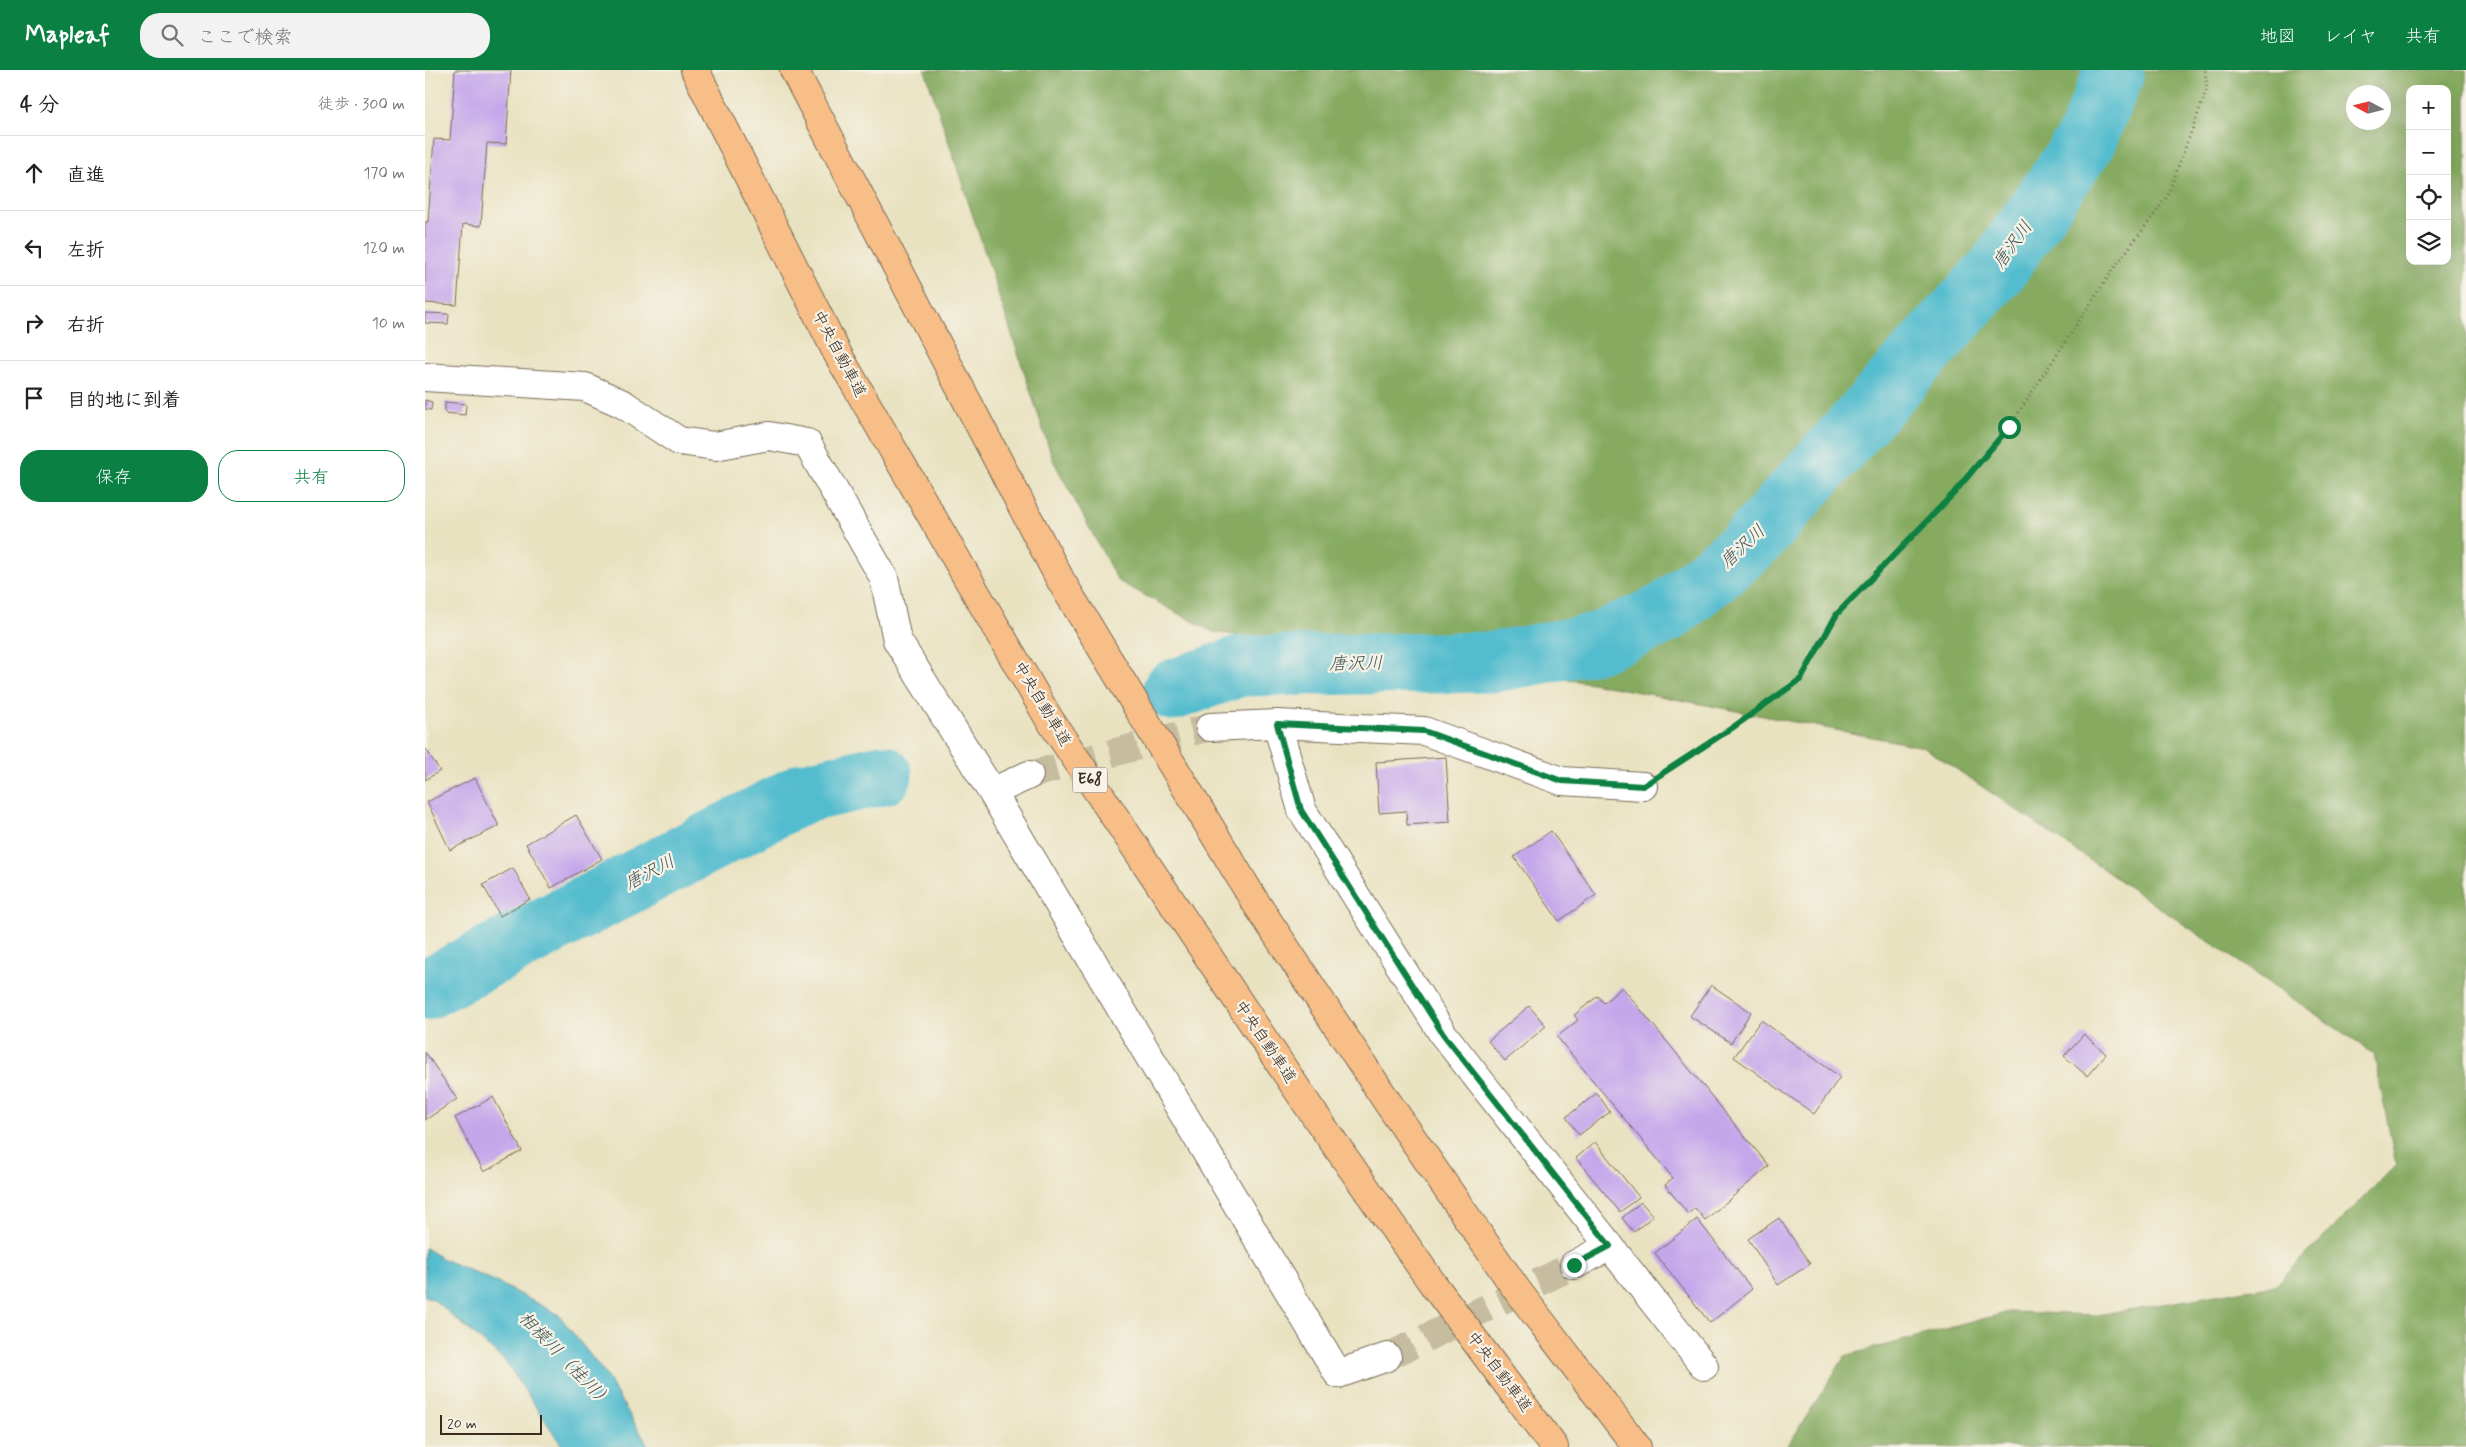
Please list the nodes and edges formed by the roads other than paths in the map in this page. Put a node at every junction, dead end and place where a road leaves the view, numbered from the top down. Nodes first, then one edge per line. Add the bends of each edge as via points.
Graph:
1 (695, 70) edge
2 (794, 70) edge
3 (425, 377) edge
4 (1277, 724) junction
5 (1211, 726) tunnel mouth
6 (1029, 775) tunnel mouth
7 (1643, 786) road end
8 (992, 792) junction
9 (1610, 1246) junction
10 (1574, 1265) tunnel mouth
11 (1387, 1357) tunnel mouth
12 (1705, 1366) dead end
13 (1554, 1447) edge
14 (1637, 1447) edge

1 - 13 highway, 中央自動車道 / E68 via 837,354 1048,717 1314,1116
2 - 14 highway via 1061,581 1254,900 1517,1290
3 - 8 street via 585,387 623,404 679,441 715,446 769,436 807,443 884,578 897,640
4 - 5 street
4 - 7 street via 1424,731 1562,781
4 - 9 street via 1301,810 1443,1034
6 - 8 street
8 - 11 street via 1338,1374
9 - 10 street
9 - 12 street

